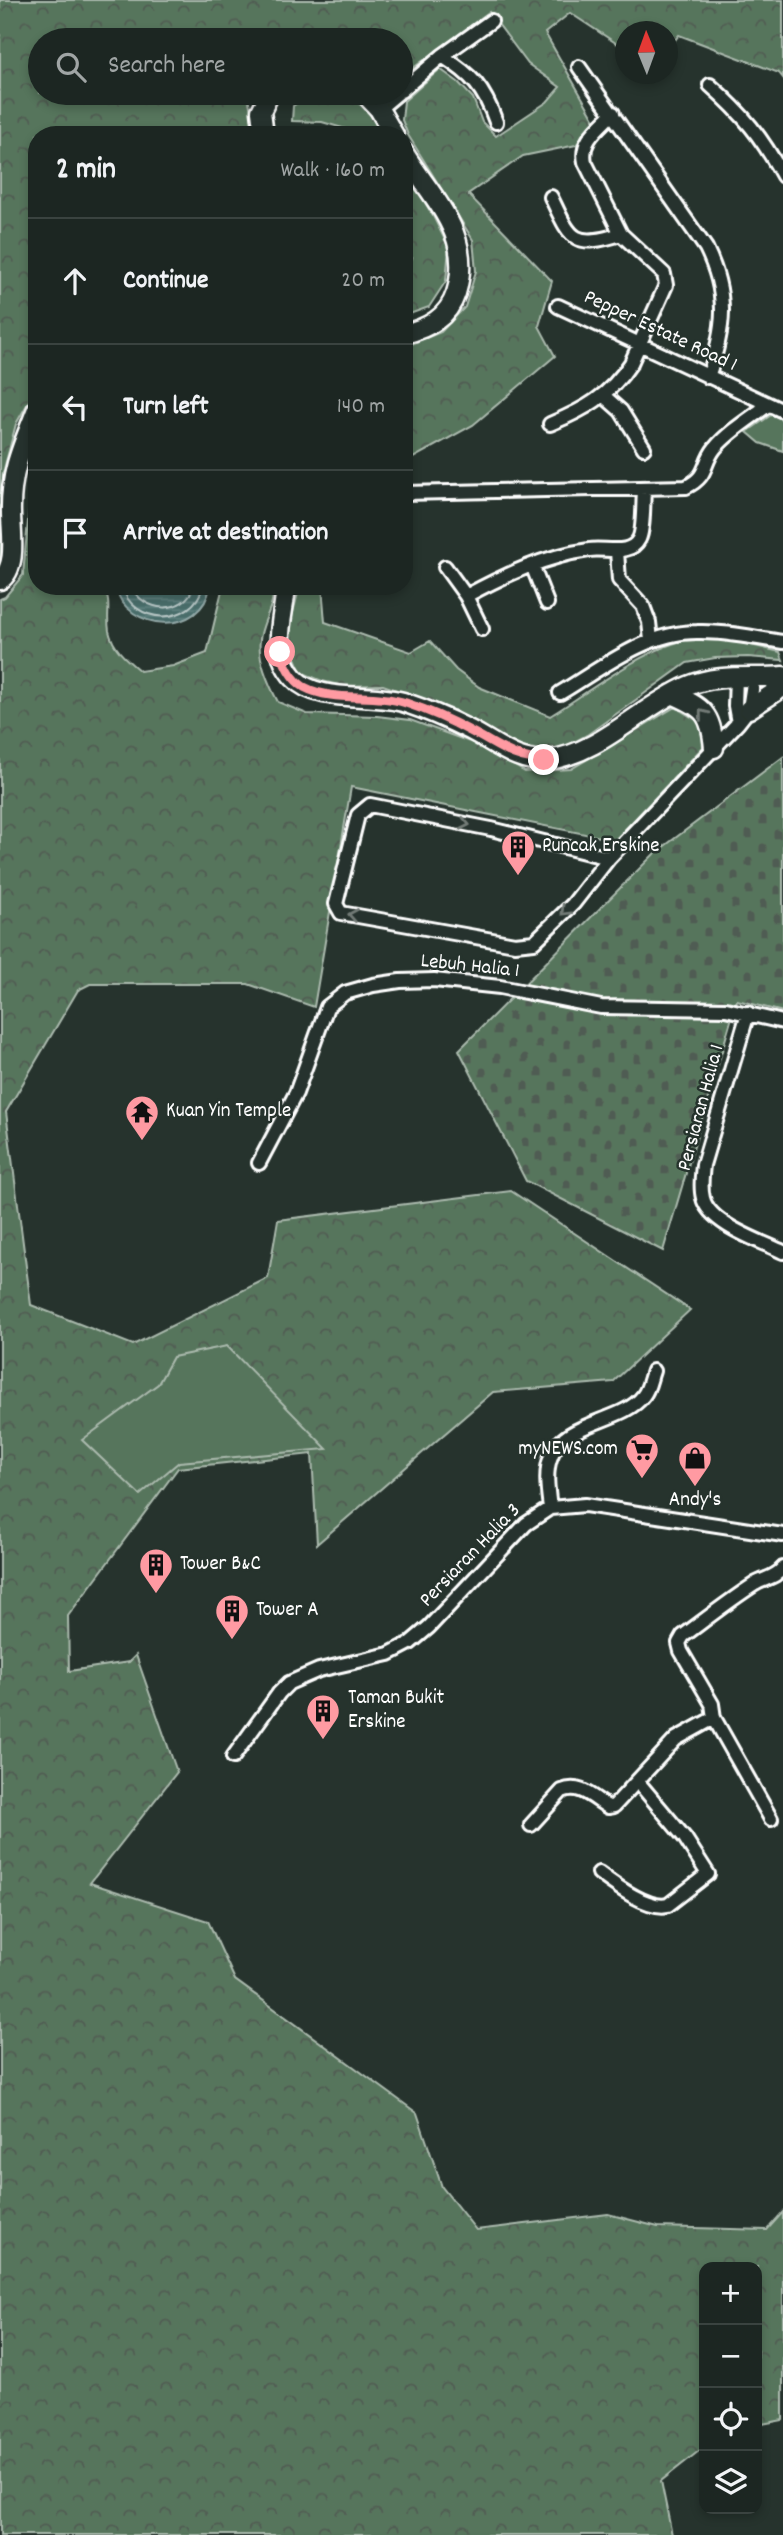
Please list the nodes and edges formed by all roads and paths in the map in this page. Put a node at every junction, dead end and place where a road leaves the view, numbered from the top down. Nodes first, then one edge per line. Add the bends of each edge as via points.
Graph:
1 (491, 22) dead end
2 (442, 56) junction
3 (579, 67) dead end
4 (413, 80) edge
5 (710, 85) dead end
6 (264, 105) edge
7 (375, 105) edge
8 (384, 105) edge
9 (379, 109) junction
10 (613, 113) junction
11 (496, 122) dead end
12 (263, 126) edge
13 (389, 126) edge
14 (413, 167) edge
15 (783, 176) edge
16 (551, 197) dead end
17 (621, 234) junction
18 (558, 306) dead end
19 (413, 331) edge
20 (639, 344) junction
21 (708, 377) junction
22 (604, 396) junction
23 (768, 404) junction
24 (783, 411) edge
25 (550, 425) dead end
26 (28, 431) edge
27 (644, 448) dead end
28 (643, 489) junction
29 (413, 493) edge
30 (617, 551) junction
31 (532, 565) junction
32 (445, 567) dead end
33 (0, 580) edge
34 (285, 595) edge
35 (466, 596) junction
36 (547, 603) dead end
37 (482, 629) dead end
38 (650, 640) junction
39 (783, 642) edge
40 (736, 676) junction
41 (783, 676) edge
42 (754, 677) junction
43 (783, 687) edge
44 (560, 693) dead end
45 (672, 694) junction
46 (743, 716) junction
47 (715, 748) junction
48 (609, 858) junction
49 (748, 1013) junction
50 (783, 1021) edge
51 (259, 1163) dead end
52 (783, 1252) edge
53 (653, 1370) dead end
54 (550, 1508) junction
55 (783, 1535) edge
56 (783, 1568) edge
57 (714, 1718) junction
58 (233, 1757) dead end
59 (638, 1782) junction
60 (771, 1819) dead end
61 (531, 1825) dead end
62 (600, 1873) dead end

1 - 2 street
2 - 4 street
2 - 11 street via 467,71 487,96
3 - 10 street
5 - 15 street via 749,122
6 - 12 main road
7 - 9 main road
8 - 9 street
9 - 13 main road
10 - 17 street via 582,151
10 - 21 street via 717,269 723,324
14 - 19 main road via 454,231 461,253 454,298 446,313
16 - 17 street via 568,233 578,240
17 - 20 street via 664,274 666,285
18 - 20 street, Pepper Estate Road 1
20 - 21 street, Pepper Estate Road 1
20 - 22 street
21 - 23 street, Pepper Estate Road 1
22 - 25 street
22 - 27 street via 621,411
23 - 24 street, Pepper Estate Road 1
23 - 28 street via 716,446 696,482 686,487
26 - 33 main road via 14,466 11,558
28 - 29 street
28 - 30 street via 640,538
30 - 31 street via 592,549
30 - 38 street via 619,580 643,606
31 - 35 street
31 - 36 street
32 - 35 street
34 - 45 main road via 280,652 287,669 304,687 406,703 526,760 566,757 582,750
35 - 37 street
38 - 39 street via 695,631
38 - 44 street
40 - 42 main road
40 - 45 main road via 702,681
40 - 46 street via 735,706
41 - 42 main road
42 - 46 street
43 - 46 main road
47 -> 45 main road via 708,716
46 - 47 street
47 - 48 street
48 -> 48 street via 573,904 534,942 515,944 341,913 336,904 358,815 370,805
49 - 50 street, Lebuh Halia 1
49 - 51 street, Lebuh Halia 1 via 601,1007 434,979 345,993 327,1007 296,1093
49 - 52 street, Persiaran Halia 1 via 703,1165 703,1198 708,1211 727,1225
53 - 54 street via 641,1399 558,1444 548,1470
54 - 55 street, Persiaran Halia 3 via 584,1505
54 - 58 street, Persiaran Halia 3 via 526,1524 410,1643 389,1654 319,1670 289,1684
56 - 57 street via 678,1643 712,1704
57 - 59 street via 676,1739
57 - 60 street
59 - 61 street via 611,1808 582,1790 569,1788
59 - 62 street via 708,1874 661,1907

